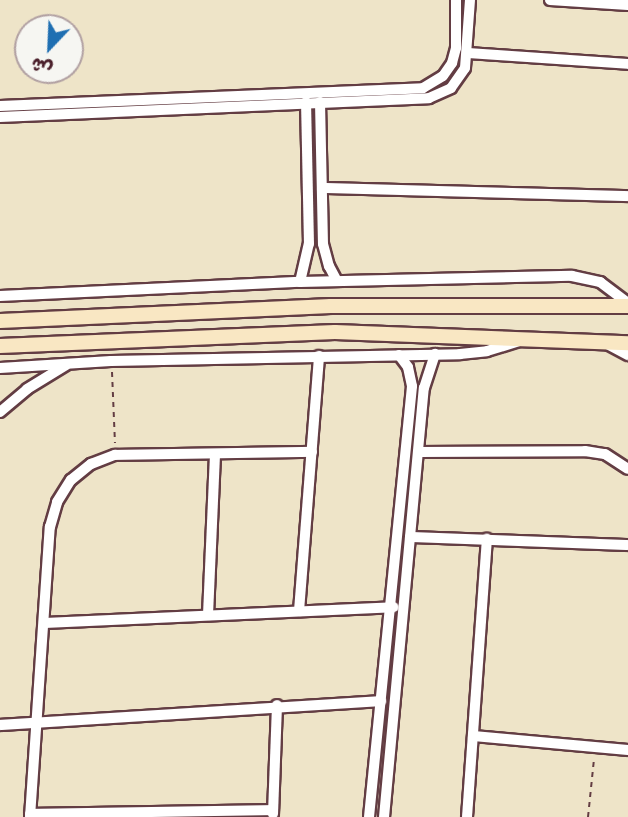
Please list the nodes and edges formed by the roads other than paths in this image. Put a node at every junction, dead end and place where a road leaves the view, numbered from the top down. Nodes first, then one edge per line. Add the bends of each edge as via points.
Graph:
1 (456, 0) edge
2 (470, 0) edge
3 (550, 0) edge
4 (556, 0) edge
5 (628, 5) edge
6 (468, 52) junction
7 (628, 64) edge
8 (324, 98) junction
9 (306, 102) junction
10 (0, 106) edge
11 (0, 117) edge
12 (322, 188) junction
13 (628, 197) edge
14 (322, 211) junction
15 (308, 212) junction
16 (324, 251) junction
17 (308, 252) junction
18 (337, 281) junction
19 (300, 282) junction
20 (0, 296) edge
21 (628, 304) edge
22 (0, 321) edge
23 (526, 339) junction
24 (605, 342) junction
25 (628, 343) edge
26 (0, 346) edge
27 (399, 355) junction
28 (435, 355) junction
29 (628, 355) edge
30 (319, 356) junction
31 (70, 363) junction
32 (0, 368) edge
33 (0, 412) edge
34 (418, 452) junction
35 (312, 453) junction
36 (215, 454) junction
37 (628, 468) edge
38 (410, 537) junction
39 (487, 539) junction
40 (628, 545) edge
41 (404, 606) junction
42 (390, 607) junction
43 (299, 611) junction
44 (208, 615) junction
45 (44, 623) junction
46 (381, 701) junction
47 (277, 705) junction
48 (37, 723) junction
49 (0, 724) edge
50 (473, 736) junction
51 (628, 750) edge
52 (273, 814) edge
53 (30, 816) edge
54 (369, 817) edge
55 (384, 817) edge
56 (467, 817) edge

1 - 8 street via 454,56 437,81 415,89
2 - 6 street
3 - 4 street
4 - 5 street
6 - 7 street
6 - 8 street via 457,82 437,96
8 - 9 street
8 - 10 street
8 - 12 street
9 - 11 street
9 - 15 street
12 - 13 street
12 - 14 street
14 - 15 street
14 - 16 street
15 - 17 street
16 - 17 street
16 - 18 street
17 - 19 street
18 - 19 street
18 - 21 street via 572,276 600,282
19 - 20 street
21 - 22 street via 331,306
23 - 24 street
23 - 26 street via 335,332
23 - 28 street via 487,351
24 - 25 street
24 - 29 street
27 - 28 street
27 - 30 street
27 - 42 street via 408,367 412,386
28 - 34 street via 425,379
30 - 31 street
30 - 35 street
31 - 32 street
31 - 33 street via 27,388
34 - 37 street via 585,451 605,454
34 - 38 street
35 - 36 street
35 - 43 street
36 - 44 street
36 - 45 street via 115,455 80,471 57,502 50,527
38 - 39 street
38 - 41 street
39 - 40 street
39 - 50 street
41 - 42 street
41 - 55 street
42 - 43 street
42 - 46 street
43 - 44 street
44 - 45 street
45 - 48 street
46 - 47 street
46 - 54 street
47 - 48 street
47 - 52 street
48 - 49 street
48 - 53 street
50 - 51 street
50 - 56 street
52 - 53 street

